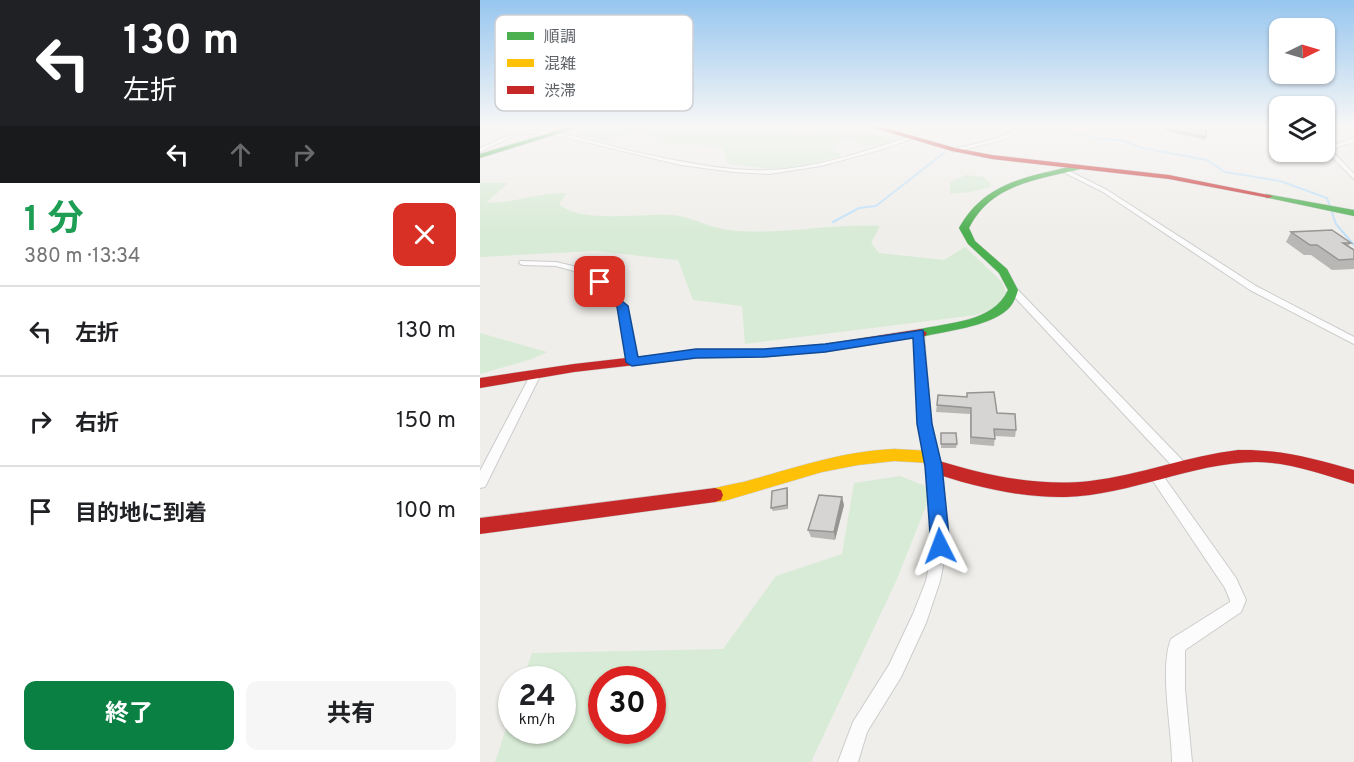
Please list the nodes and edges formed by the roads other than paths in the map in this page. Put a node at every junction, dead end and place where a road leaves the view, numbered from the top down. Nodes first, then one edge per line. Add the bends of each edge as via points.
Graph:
1 (681, 163) edge
2 (822, 163) edge
3 (1029, 163) edge
4 (1340, 163) edge
5 (1071, 169) junction
6 (1354, 177) edge
7 (1352, 212) edge
8 (523, 263) dead end
9 (1013, 290) junction
10 (919, 333) junction
11 (1354, 341) edge
12 (632, 362) junction
13 (536, 374) junction
14 (480, 383) edge
15 (932, 462) junction
16 (1182, 467) junction
17 (1155, 474) junction
18 (1354, 477) edge
19 (480, 483) edge
20 (480, 526) edge
21 (848, 762) edge
22 (1182, 762) edge

1 - 2 street via 772,172
3 - 5 main road
4 - 6 street
5 - 7 main road via 1169,177
5 - 9 main road via 996,190 967,220 964,228 971,242 1003,271
5 - 11 street via 1253,288
8 - 12 street via 556,264 595,274 607,295 623,306
9 - 10 main road via 1007,303 993,313
9 - 16 street
10 - 12 main road via 825,348 696,354
10 - 15 street via 925,424
12 - 13 main road
13 - 14 main road
13 - 19 street
15 - 17 main road via 967,478 1048,489 1089,488
15 - 20 main road via 882,455 844,461 740,492
15 - 21 street via 940,546 933,581 895,671 859,728
16 - 17 main road
16 - 18 main road via 1256,456 1308,464
17 - 22 street via 1231,583 1238,600 1236,607 1177,645 1174,666

